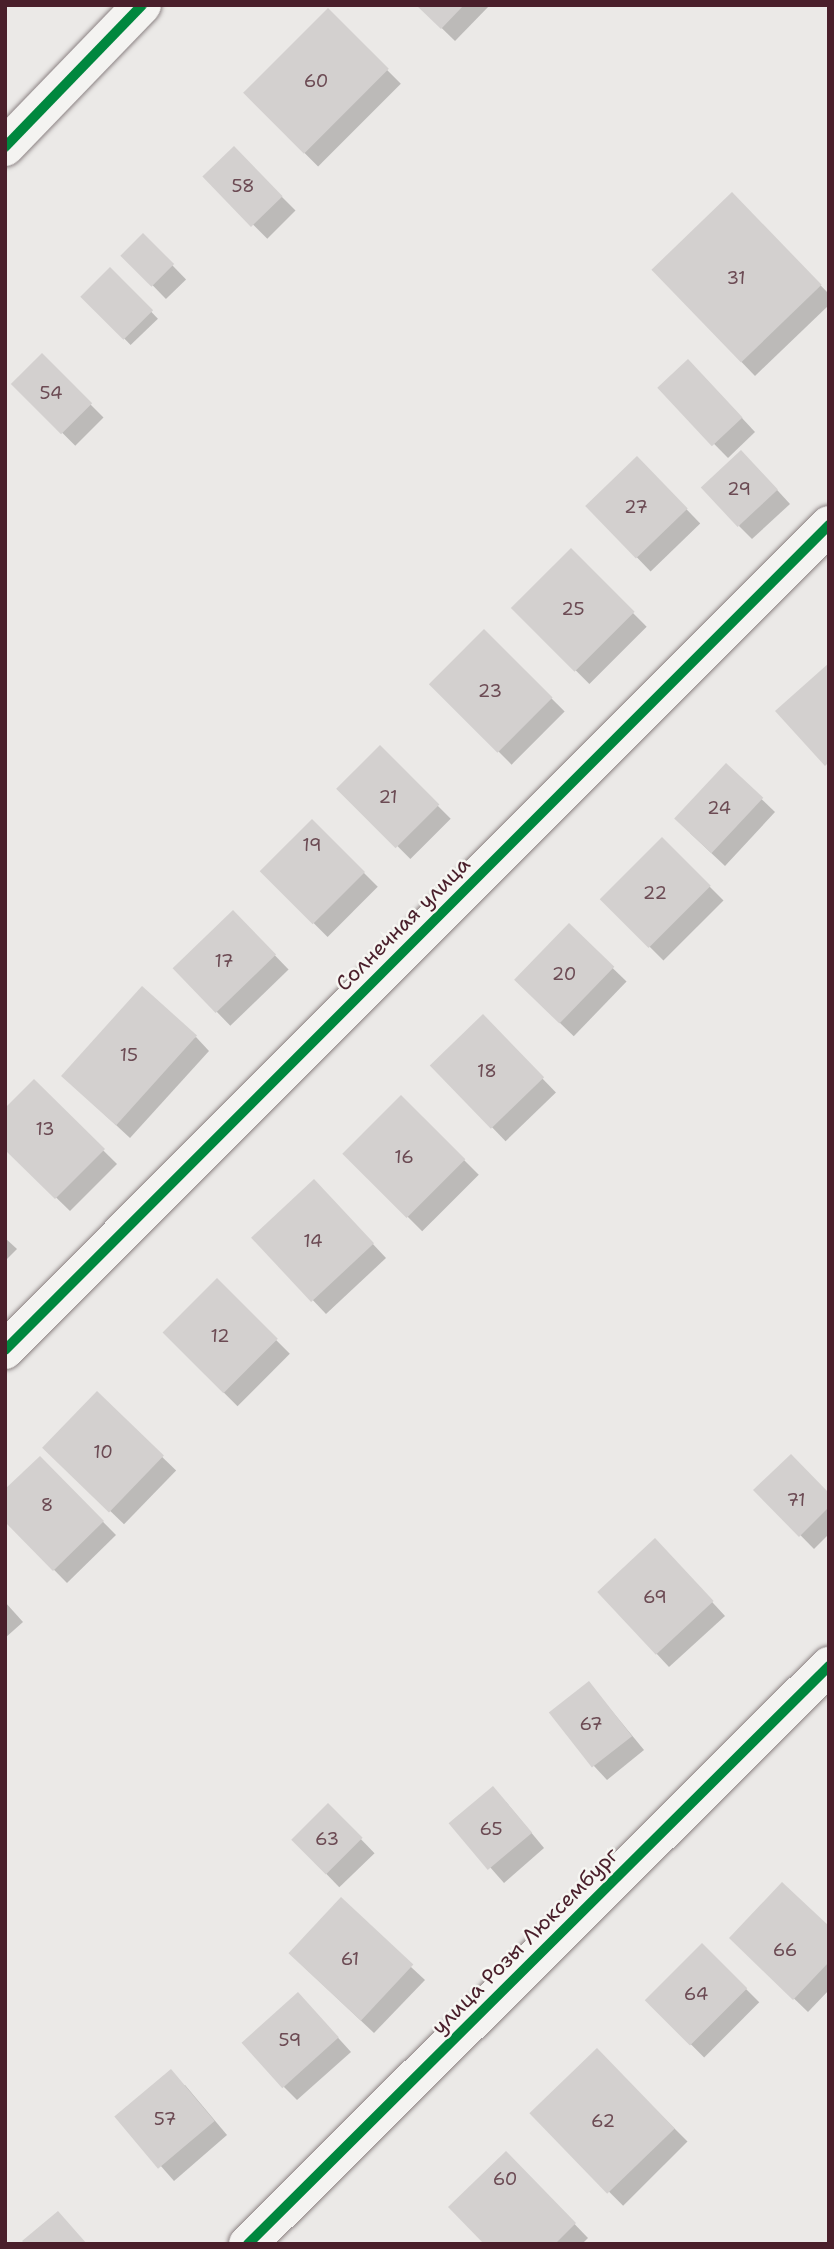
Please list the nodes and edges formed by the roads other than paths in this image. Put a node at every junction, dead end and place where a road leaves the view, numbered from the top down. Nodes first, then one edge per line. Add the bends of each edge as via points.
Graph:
1 (142, 5) edge
2 (5, 147) edge
3 (829, 525) edge
4 (5, 1350) edge
5 (829, 1666) edge
6 (248, 2244) edge

1 - 2 street
3 - 4 street, Солнечная улица
5 - 6 street, улица Розы Люксембург

